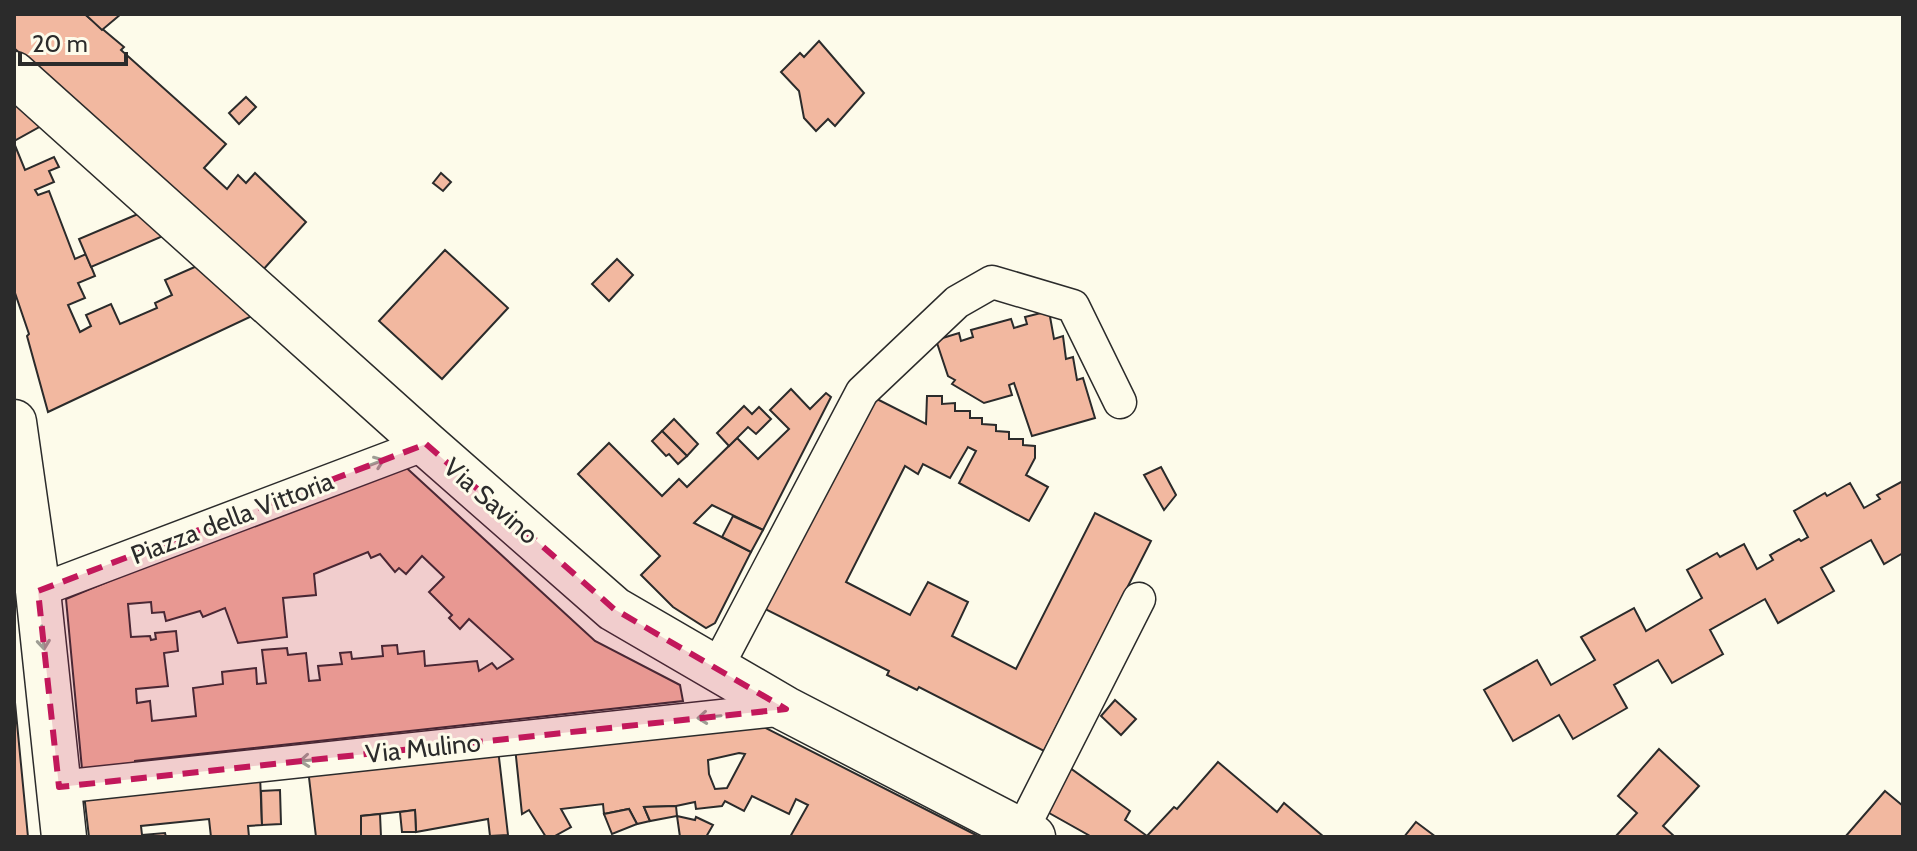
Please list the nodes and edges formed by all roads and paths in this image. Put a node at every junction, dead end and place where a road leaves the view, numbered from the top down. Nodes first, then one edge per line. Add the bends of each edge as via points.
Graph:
1 (14, 74) edge
2 (1120, 402) dead end
3 (14, 422) edge
4 (426, 444) junction
5 (38, 591) junction
6 (1139, 599) dead end
7 (716, 669) junction
8 (786, 709) junction
9 (59, 787) junction
10 (1028, 833) edge
11 (64, 837) edge

1 - 4 street, Via Savino
2 - 7 street via 1073,306 992,282 957,302 862,392
3 - 5 street
5 -> 4 street, Piazza della Vittoria
4 - 7 street, Via Savino via 614,609
5 -> 9 street
6 - 10 street
7 - 8 street, Via Savino
8 -> 9 street, Via Mulino
8 - 10 street, Via Savino
9 - 11 street

